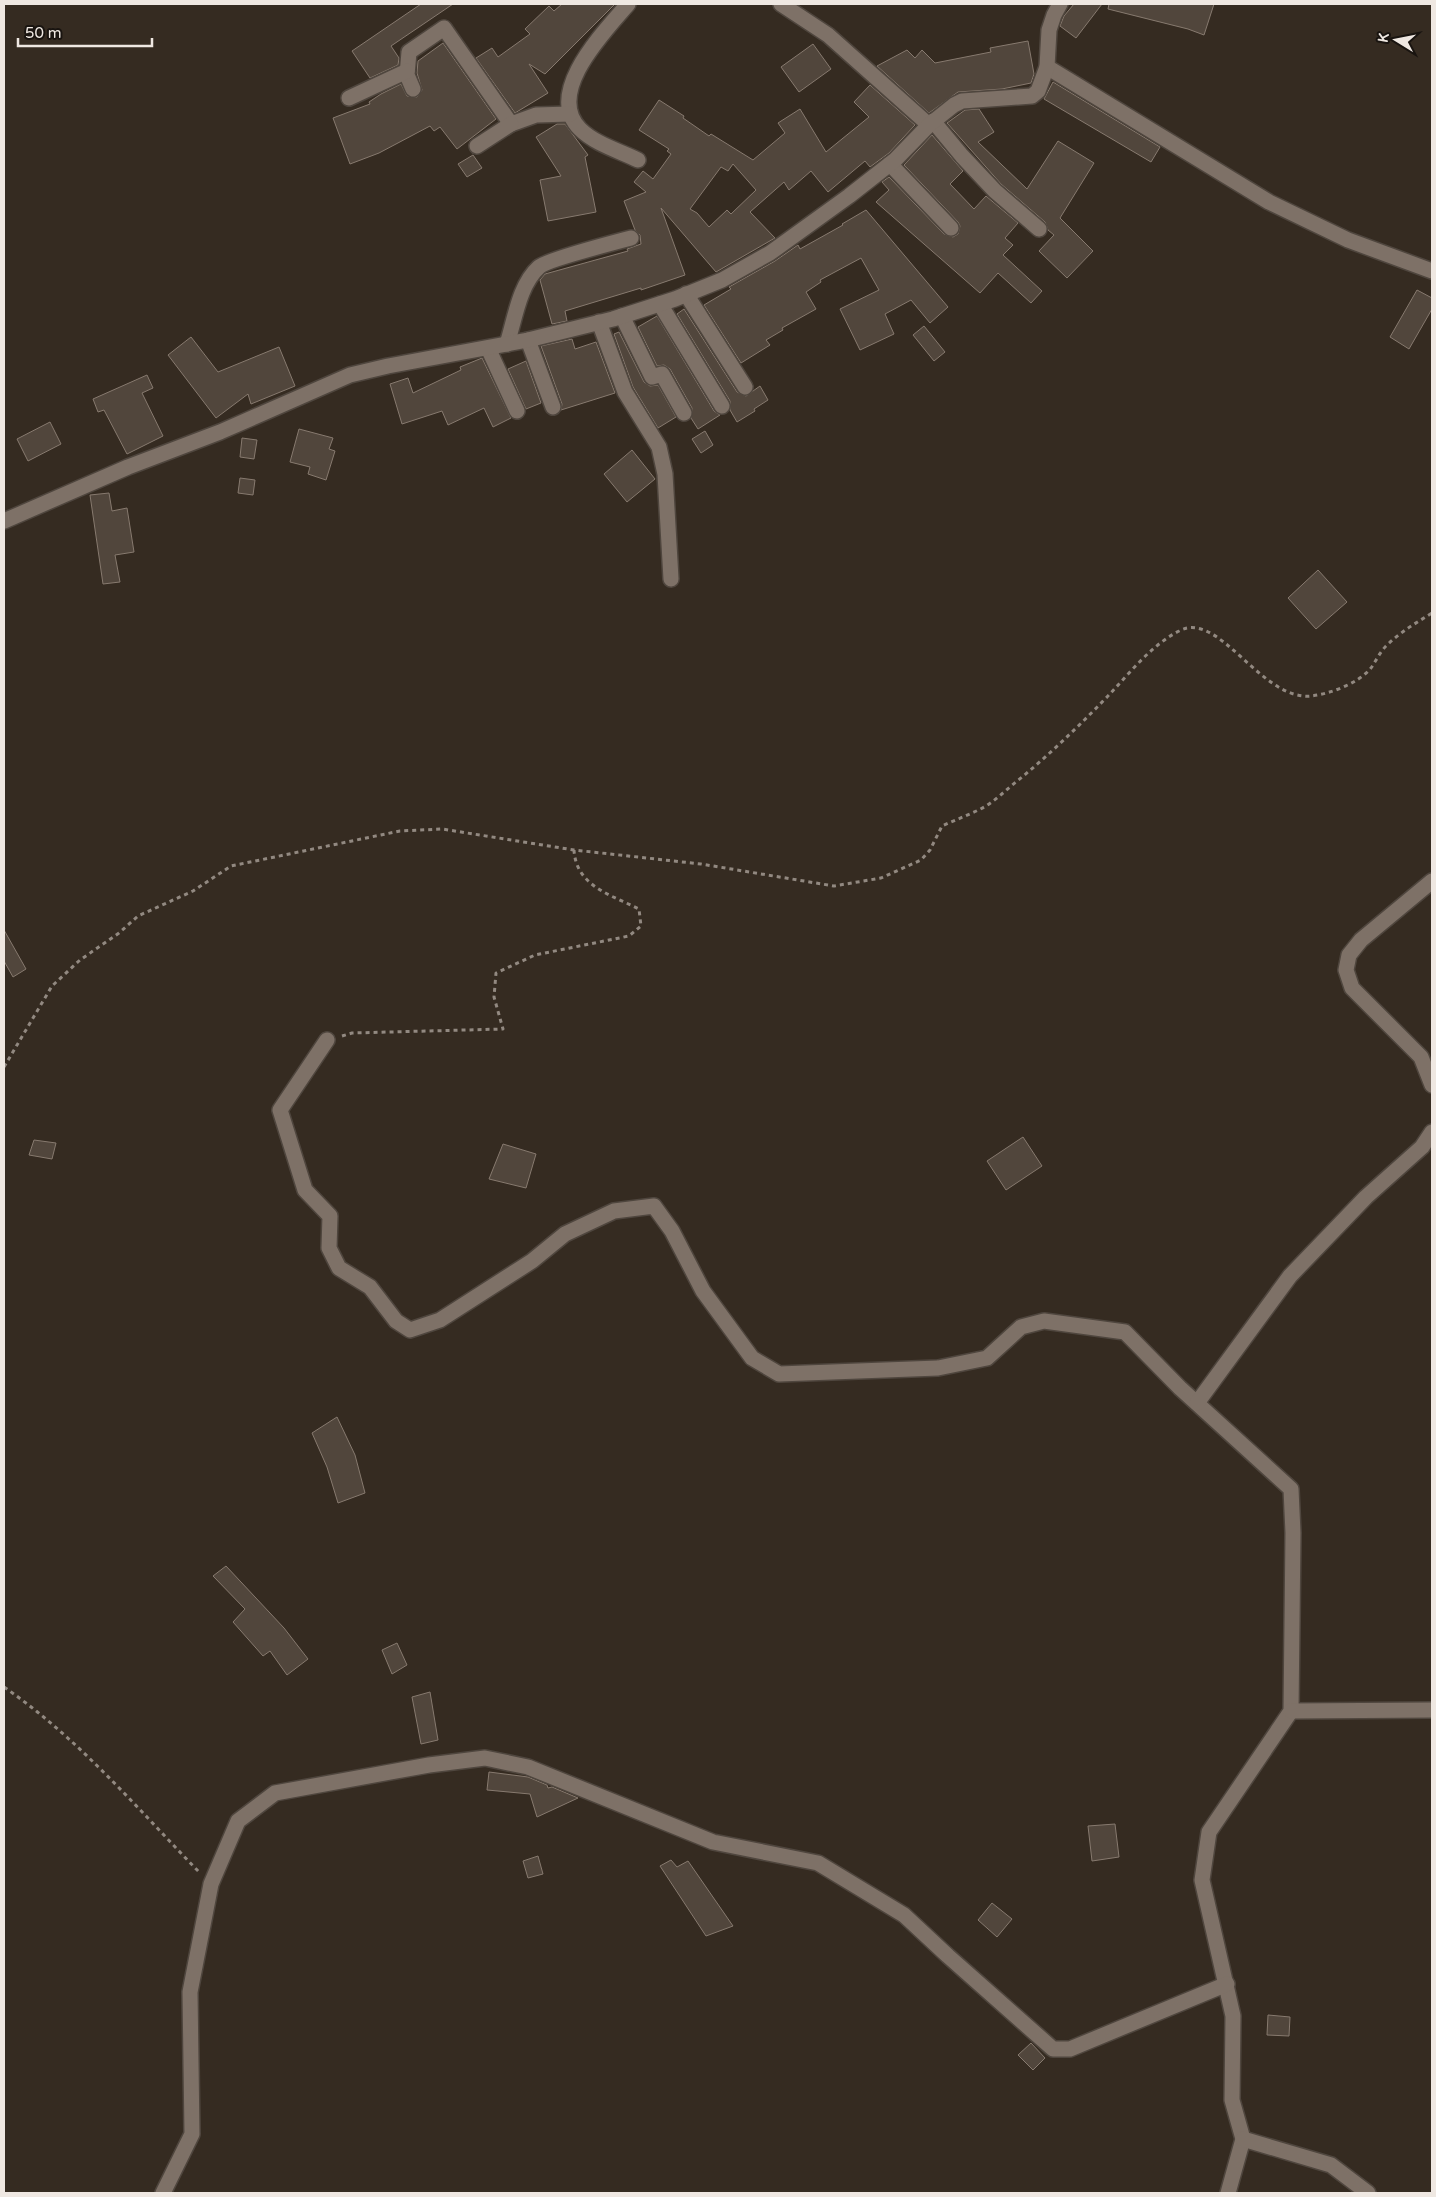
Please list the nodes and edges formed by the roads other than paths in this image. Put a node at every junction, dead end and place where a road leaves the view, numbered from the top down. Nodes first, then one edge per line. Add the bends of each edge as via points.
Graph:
1 (628, 4) edge
2 (781, 4) edge
3 (1060, 4) edge
4 (1047, 67) junction
5 (407, 71) junction
6 (413, 89) dead end
7 (350, 98) dead end
8 (570, 114) junction
9 (931, 123) junction
10 (511, 124) junction
11 (477, 146) dead end
12 (638, 160) dead end
13 (890, 164) junction
14 (951, 228) dead end
15 (1039, 229) dead end
16 (631, 238) dead end
17 (1432, 271) edge
18 (686, 294) junction
19 (660, 304) junction
20 (622, 316) junction
21 (599, 322) junction
22 (528, 340) junction
23 (507, 344) junction
24 (488, 348) junction
25 (745, 387) dead end
26 (722, 406) dead end
27 (553, 408) dead end
28 (517, 411) dead end
29 (684, 413) dead end
30 (4, 521) edge
31 (671, 578) dead end
32 (1432, 881) edge
33 (326, 1040) road end
34 (1432, 1085) edge
35 (1432, 1132) edge
36 (1197, 1403) junction
37 (1432, 1710) edge
38 (1291, 1711) junction
39 (1227, 1984) junction
40 (1243, 2139) junction
41 (163, 2193) edge
42 (1228, 2193) edge
43 (1368, 2193) edge

1 - 8 street via 605,31 570,85
2 - 9 street via 828,35
3 - 4 street via 1049,30
4 - 9 street via 1038,91 1032,96 962,101
4 - 17 street via 1269,202 1348,240
5 - 6 street
5 - 7 street
5 - 10 street via 409,52 444,28
8 - 10 street via 536,115
8 - 12 street via 589,136
9 - 13 street
9 - 15 street via 995,191
10 - 11 street
13 - 14 street
13 - 18 street via 770,253 722,280
16 - 23 street via 540,265 521,295
18 - 19 street
18 - 25 street
19 - 20 street
19 - 26 street
20 - 21 street
20 - 29 street via 652,377 662,374
21 - 22 street
21 - 31 street via 625,392 659,447 665,474
22 - 23 street
22 - 27 street
23 - 24 street
24 - 28 street
24 - 30 street via 350,375
32 - 34 street via 1361,940 1348,955 1346,970 1352,988 1422,1057
33 - 36 street via 280,1110 305,1190 330,1216 329,1248 339,1268 370,1287 396,1322 410,1330 440,1320 532,1261 565,1234 614,1211 654,1206 672,1231 703,1291 752,1358 779,1374 938,1368 987,1358 1021,1326 1044,1321 1125,1332
35 - 36 street via 1422,1146 1366,1197 1290,1276
36 - 38 street via 1291,1489 1294,1533
37 - 38 street
38 - 39 street via 1209,1832 1202,1880
39 - 40 street via 1233,2016 1232,2100
39 - 41 street via 1070,2049 1054,2049 904,1915 818,1863 713,1842 528,1767 485,1758 275,1793 238,1821 211,1884 190,1992 192,2134
40 - 42 street
40 - 43 street via 1331,2165

